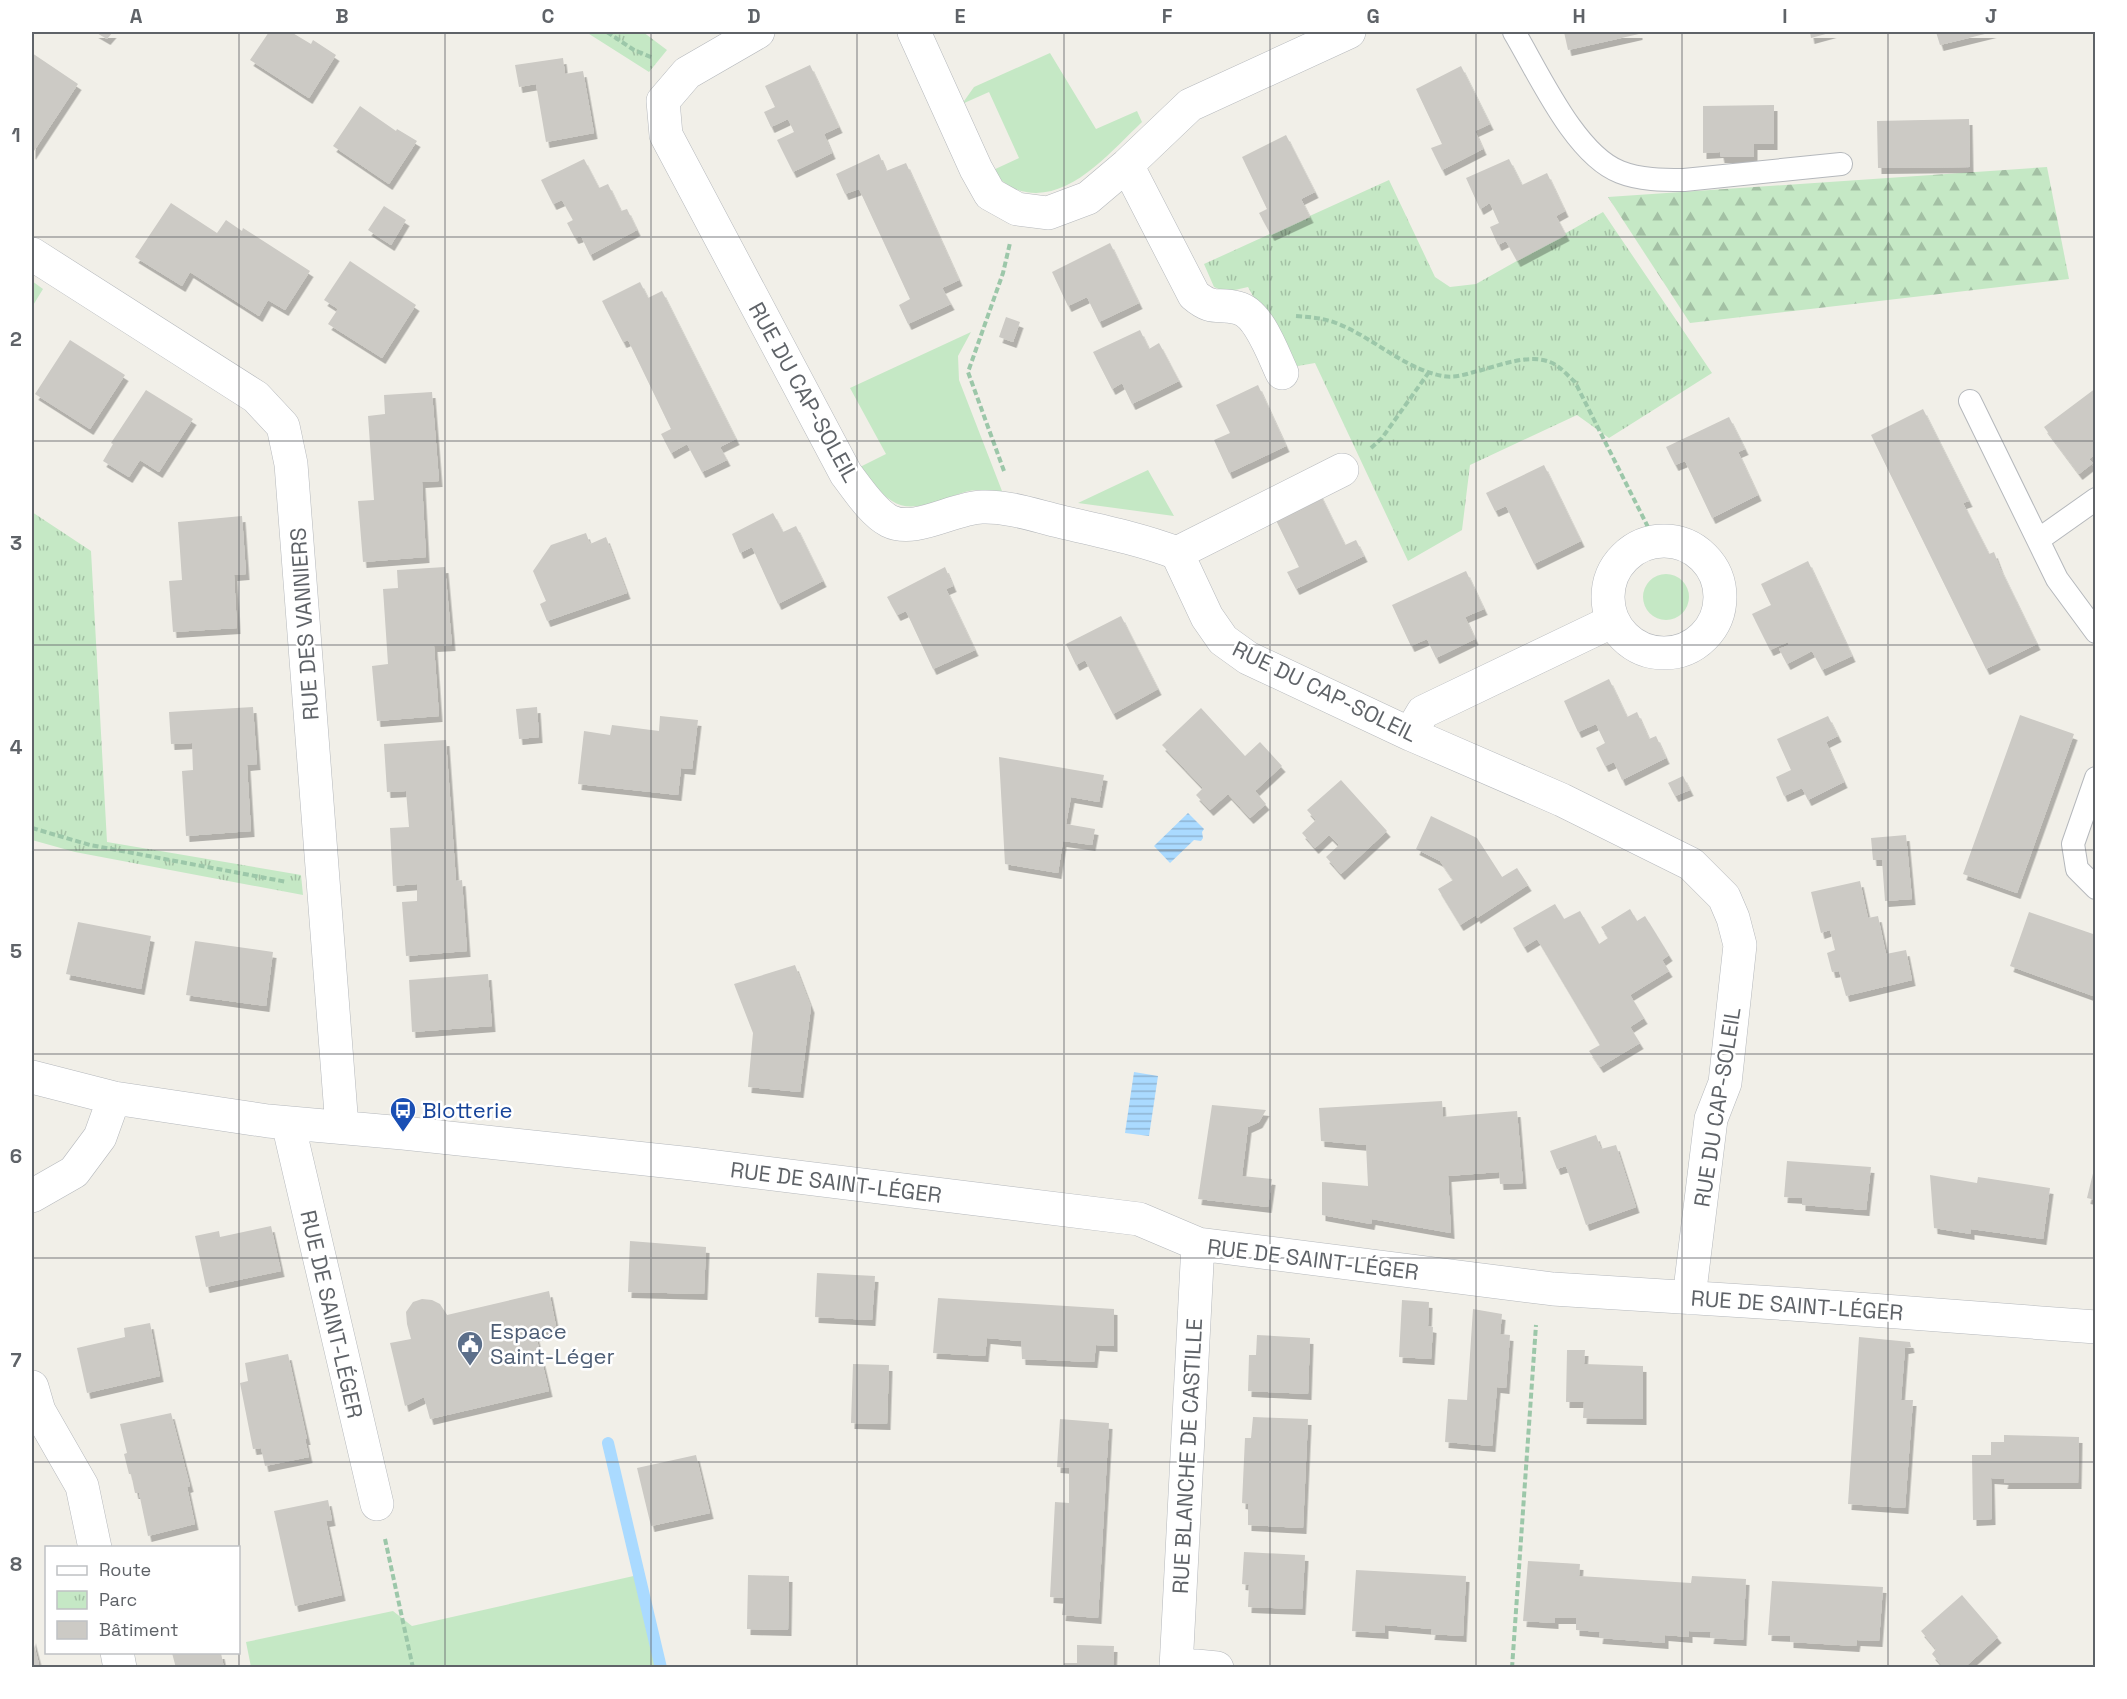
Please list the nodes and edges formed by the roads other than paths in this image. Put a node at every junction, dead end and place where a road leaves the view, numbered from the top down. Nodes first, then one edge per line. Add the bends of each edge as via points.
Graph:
1 (758, 32) edge
2 (914, 32) edge
3 (1349, 32) edge
4 (1514, 32) edge
5 (1841, 164) dead end
6 (1127, 165) junction
7 (32, 254) edge
8 (1282, 373) dead end
9 (1970, 401) dead end
10 (1342, 470) dead end
11 (2096, 499) edge
12 (2038, 540) junction
13 (1177, 554) junction
14 (1613, 621) junction
15 (2096, 632) edge
16 (1410, 734) junction
17 (2096, 778) edge
18 (2096, 888) edge
19 (32, 1077) edge
20 (114, 1098) junction
21 (288, 1123) junction
22 (342, 1127) junction
23 (32, 1196) edge
24 (1198, 1244) junction
25 (1689, 1298) junction
26 (2096, 1327) edge
27 (32, 1386) edge
28 (377, 1504) road end
29 (95, 1546) edge
30 (1176, 1666) edge
31 (1217, 1668) edge

1 - 13 street, RUE DU CAP-SOLEIL via 687,74 663,101 666,135 846,474 868,503 889,521 914,525 982,507 1013,510 1152,544
2 - 6 street via 990,194 1017,209 1048,213 1088,198
3 - 6 street via 1190,105
4 - 5 lane via 1578,138 1620,173 1684,180
6 - 8 street via 1194,295 1204,304 1238,308 1250,314
7 - 22 street, RUE DES VANNIERS via 256,398 283,426 291,464
9 - 12 lane
10 - 13 street
11 - 12 lane
12 - 15 lane via 2057,579
13 - 16 street, RUE DU CAP-SOLEIL via 1207,617 1223,640 1248,658
14 - 14 street via 1633,644 1655,653 1679,651 1700,641 1715,621 1720,592 1716,574 1701,554 1668,540 1633,550 1616,568 1608,591
14 - 16 street via 1424,712
16 - 25 street, RUE DU CAP-SOLEIL via 1562,800 1691,864 1724,897 1740,945 1725,1083 1711,1119
17 - 18 lane via 2073,844 2077,870
19 - 20 street, RUE DE SAINT-LÉGER
20 - 21 street, RUE DE SAINT-LÉGER
20 - 23 street via 100,1137 74,1172
21 - 22 street, RUE DE SAINT-LÉGER
21 - 28 street, RUE DE SAINT-LÉGER
22 - 24 street, RUE DE SAINT-LÉGER via 692,1164 1139,1219
24 - 25 street, RUE DE SAINT-LÉGER via 1553,1289
24 - 30 street, RUE BLANCHE DE CASTILLE
25 - 26 street, RUE DE SAINT-LÉGER
27 - 29 street via 39,1411 82,1486
30 - 31 street

